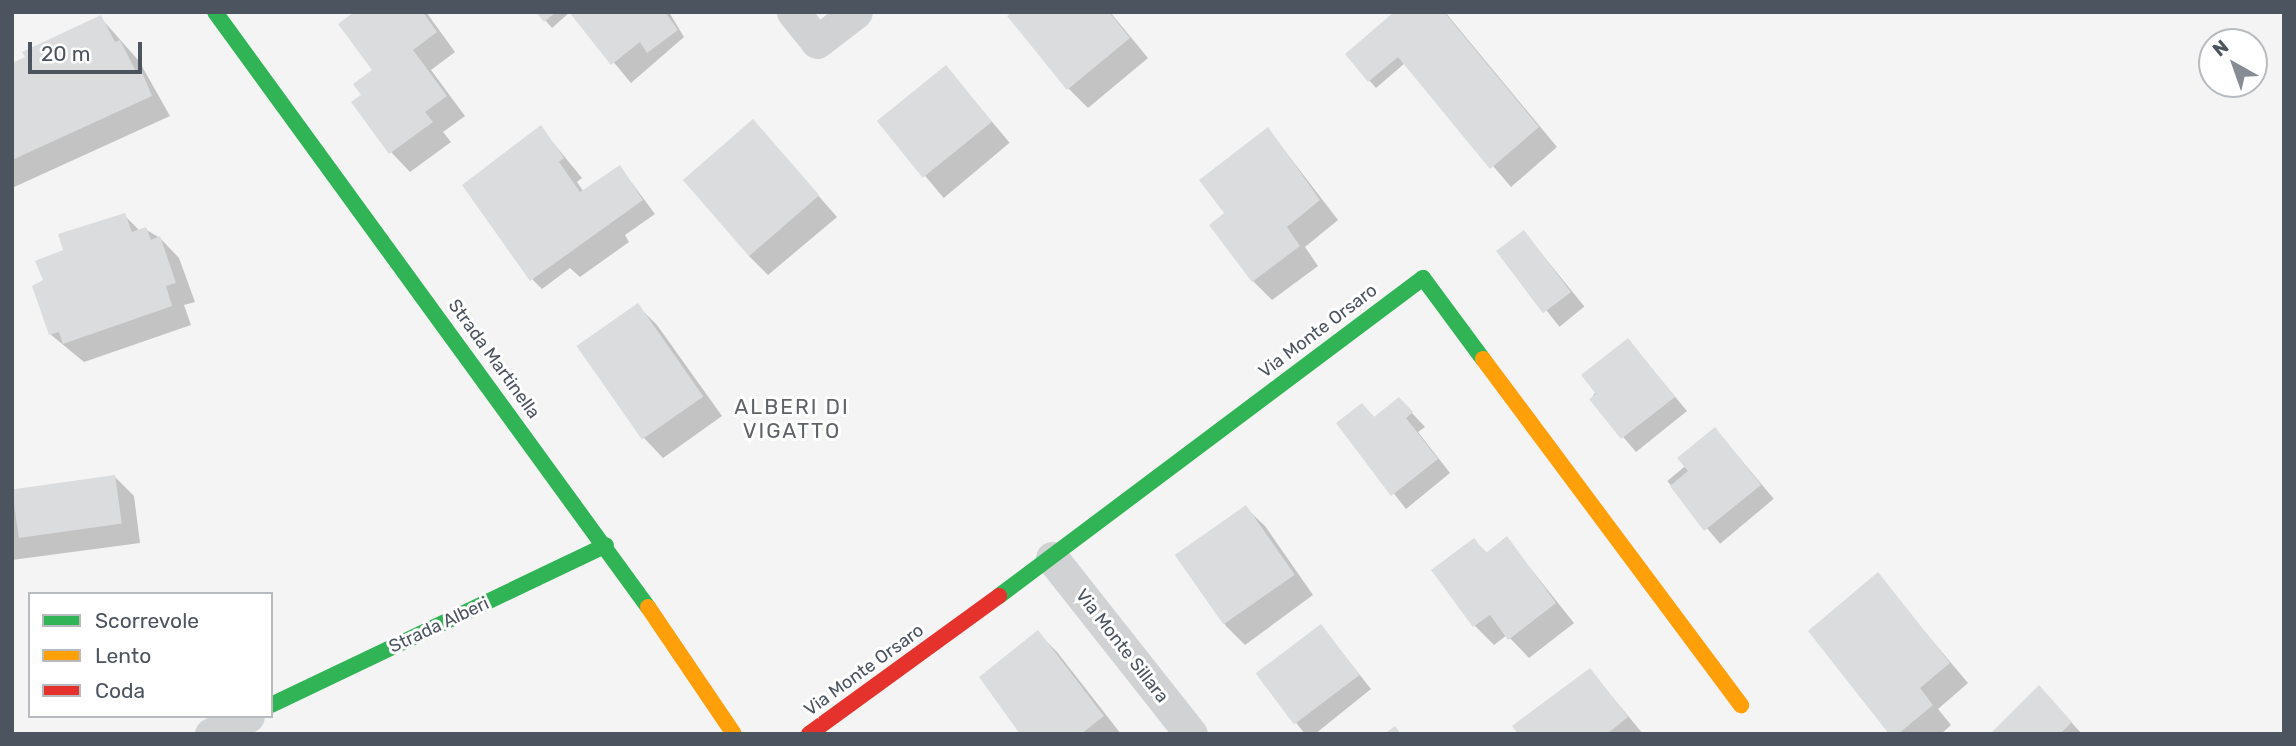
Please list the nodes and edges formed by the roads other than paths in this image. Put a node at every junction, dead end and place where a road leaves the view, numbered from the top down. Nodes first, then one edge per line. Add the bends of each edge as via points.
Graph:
1 (793, 12) edge
2 (856, 12) edge
3 (225, 15) edge
4 (606, 545) junction
5 (1052, 558) junction
6 (273, 704) edge
7 (1741, 705) dead end
8 (244, 718) edge
9 (211, 734) edge
10 (734, 734) edge
11 (808, 734) edge
12 (1191, 734) edge

1 - 2 street via 817,42
3 - 4 street, Strada Martinella
4 - 6 street, Strada Alberi
4 - 10 street, Strada Martinella
5 - 7 street, Via Monte Orsaro via 1423,278
5 - 11 street, Via Monte Orsaro
5 - 12 street, Via Monte Sillara
8 - 9 street

